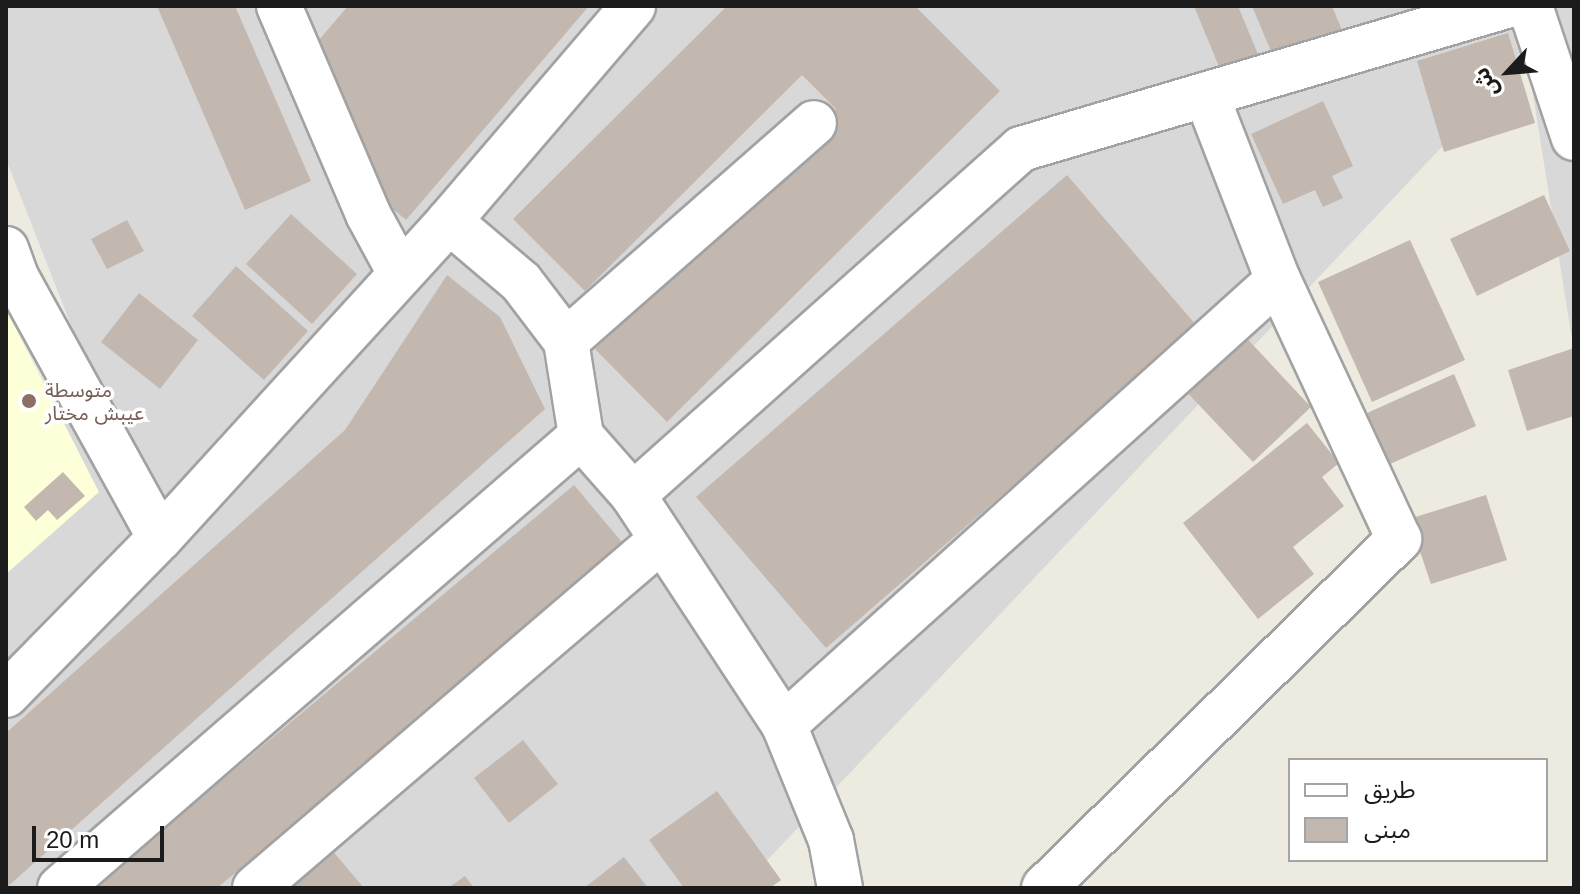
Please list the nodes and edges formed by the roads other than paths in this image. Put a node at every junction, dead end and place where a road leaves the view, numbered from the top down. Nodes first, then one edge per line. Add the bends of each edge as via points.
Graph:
1 (633, 6) edge
2 (1506, 6) edge
3 (1530, 6) edge
4 (286, 10) edge
5 (1206, 94) junction
6 (814, 123) dead end
7 (1574, 138) edge
8 (449, 221) junction
9 (6, 249) edge
10 (400, 273) junction
11 (1278, 280) junction
12 (566, 341) junction
13 (581, 436) junction
14 (633, 495) junction
15 (160, 538) junction
16 (660, 541) junction
17 (6, 695) edge
18 (784, 725) junction
19 (60, 888) edge
20 (255, 888) edge
21 (840, 888) edge
22 (1044, 888) edge

1 - 8 street
2 - 5 street
3 - 7 street
4 - 10 street via 368,214
5 - 11 street
5 - 14 street via 1021,149
6 - 12 street
8 - 10 street
8 - 12 street via 521,282
9 - 15 street via 16,277
10 - 15 street
11 - 18 street
11 - 22 street via 1399,539
12 - 13 street
13 - 14 street
13 - 19 street
14 - 16 street
15 - 17 street
16 - 18 street via 731,637
16 - 20 street
18 - 21 street via 831,840

